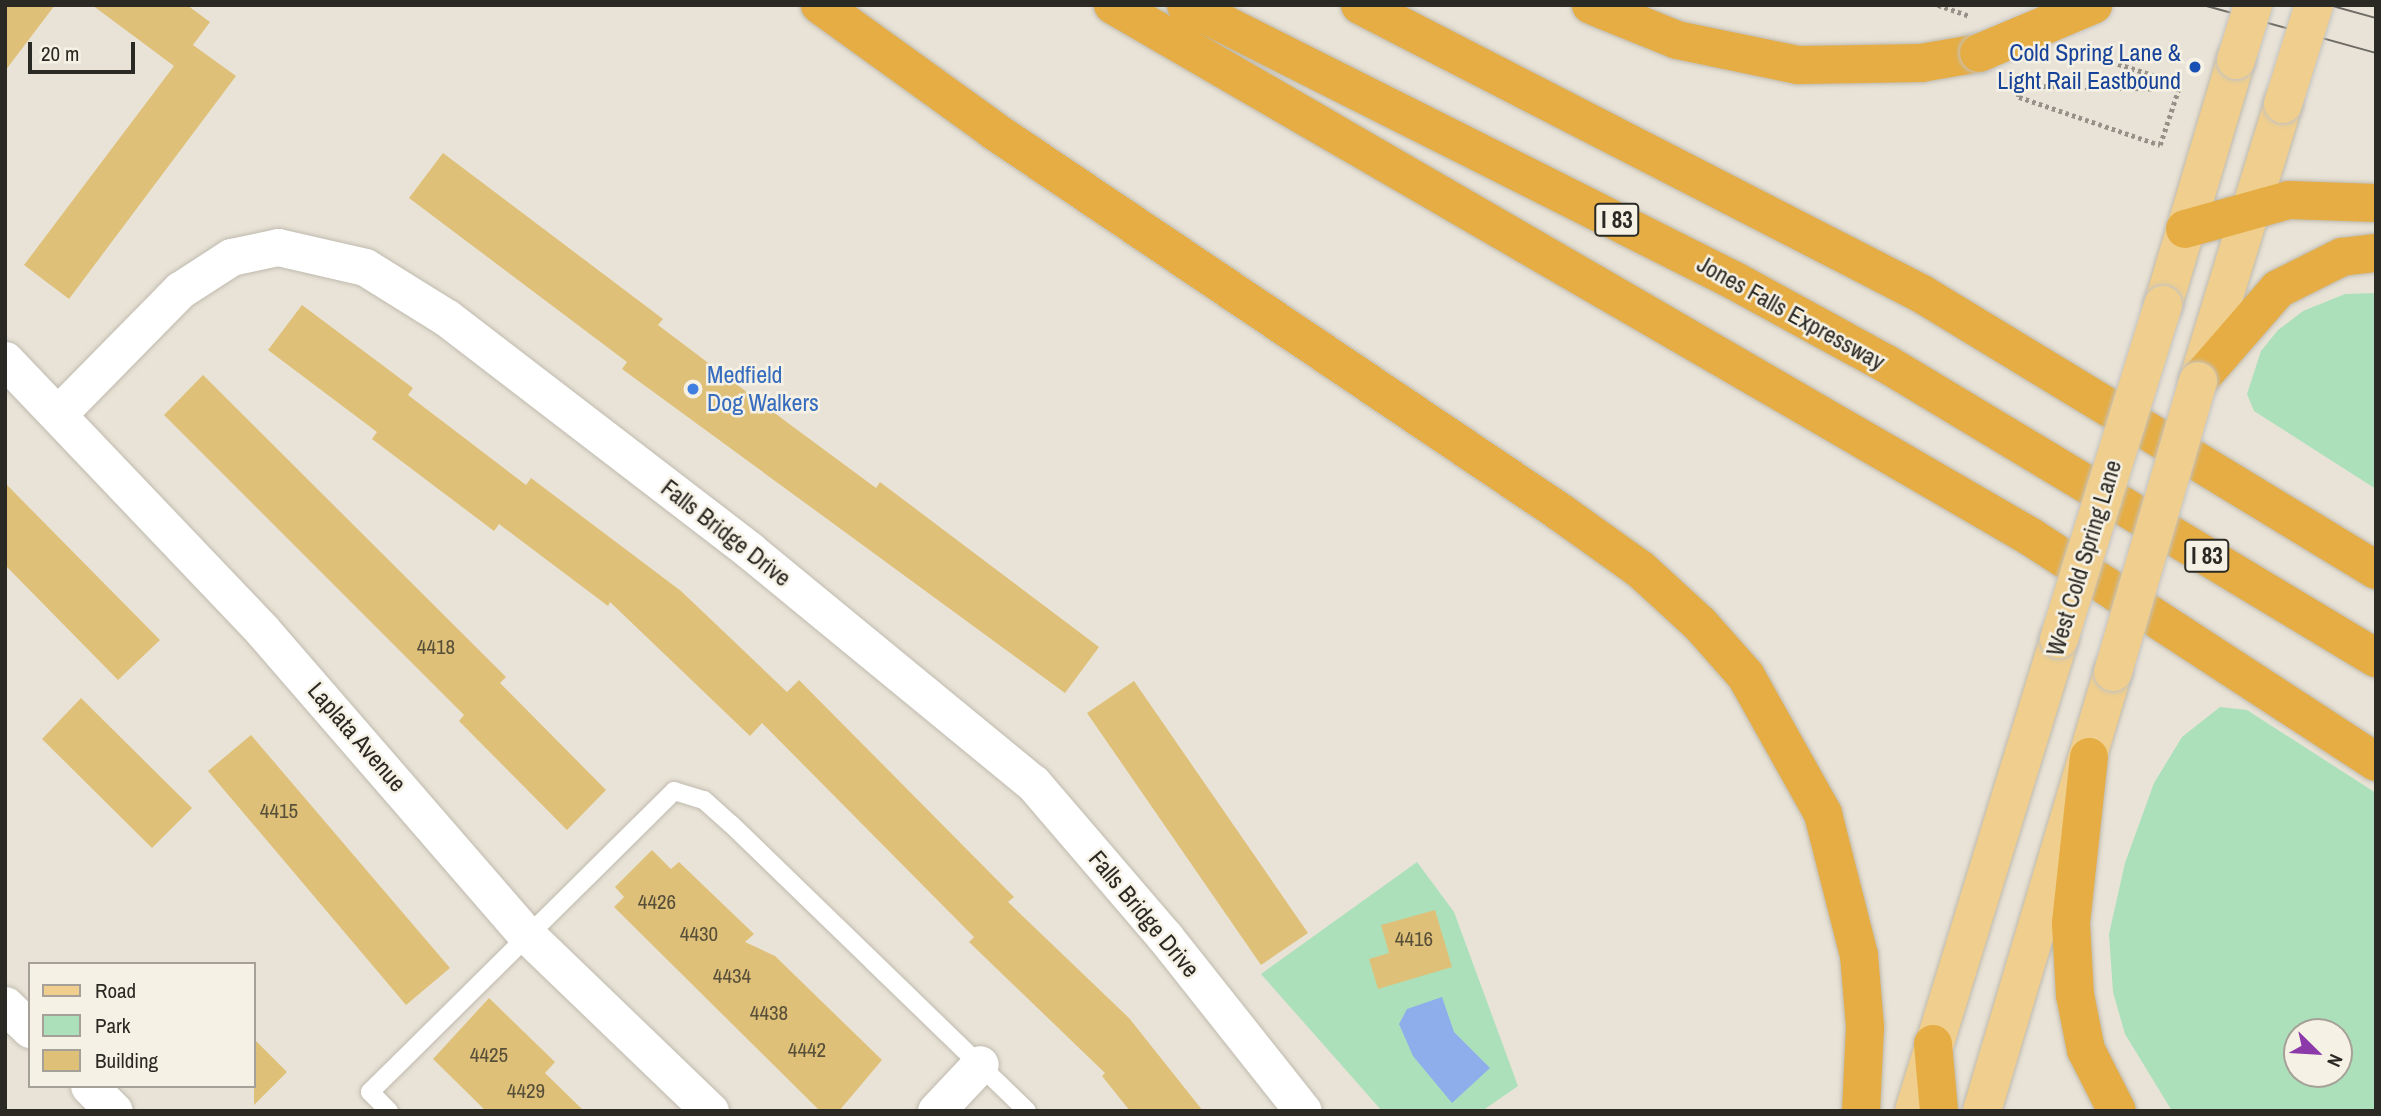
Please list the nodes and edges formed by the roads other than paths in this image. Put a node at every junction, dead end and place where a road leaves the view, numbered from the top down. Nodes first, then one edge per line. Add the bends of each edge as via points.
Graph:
1 (820, 5) edge
2 (1113, 5) edge
3 (1186, 5) edge
4 (1360, 5) edge
5 (1591, 5) edge
6 (2093, 5) edge
7 (2253, 5) edge
8 (2314, 5) edge
9 (2376, 203) edge
10 (2251, 207) junction
11 (2185, 229) junction
12 (2376, 253) edge
13 (2219, 339) junction
14 (5, 360) edge
15 (2198, 381) joint
16 (2075, 383) junction
17 (59, 413) junction
18 (2376, 541) edge
19 (2376, 570) edge
20 (2376, 658) edge
21 (2089, 757) junction
22 (2376, 762) edge
23 (525, 933) junction
24 (5, 1005) edge
25 (28, 1027) edge
26 (5, 1032) edge
27 (28, 1036) edge
28 (1934, 1044) junction
29 (981, 1064) junction
30 (91, 1088) edge
31 (114, 1111) edge
32 (389, 1111) edge
33 (710, 1111) edge
34 (936, 1111) edge
35 (1027, 1111) edge
36 (1303, 1111) edge
37 (1861, 1111) edge
38 (1914, 1111) edge
39 (1939, 1111) edge
40 (1982, 1111) edge
41 (2117, 1111) edge

1 - 37 highway via 993,130 1560,512 1640,569 1700,624 1746,677 1823,814 1859,956 1865,1027
2 - 22 highway via 2031,537
3 - 20 highway, Jones Falls Expressway / I 83 via 1746,287 1885,363
4 - 16 highway via 1793,225
5 - 6 highway, bridge via 1677,40 1798,65 1921,63 1979,53
7 - 11 main road, West Cold Spring Lane, bridge
8 - 10 main road, bridge
9 - 10 highway via 2326,198
10 - 11 highway
10 - 13 main road
11 - 28 main road, West Cold Spring Lane, bridge
12 - 13 highway via 2342,257 2278,289
13 - 15 highway
14 - 17 street, Laplata Avenue
15 - 21 main road, bridge
16 - 18 highway
16 - 19 highway
17 - 23 street, Laplata Avenue via 360,738
17 - 36 street, Falls Bridge Drive via 180,290 231,257 278,247 365,267 447,318 771,567 1033,783 1165,937
21 - 40 main road
21 - 41 highway via 2071,924 2075,995 2086,1050
23 - 29 lane via 674,791 690,793 731,824
23 - 32 lane via 370,1092
23 - 33 street, Laplata Avenue
24 - 25 street
26 - 27 lane
28 - 38 main road, West Cold Spring Lane
28 - 39 highway
29 - 34 street
29 - 35 lane
30 - 31 street

